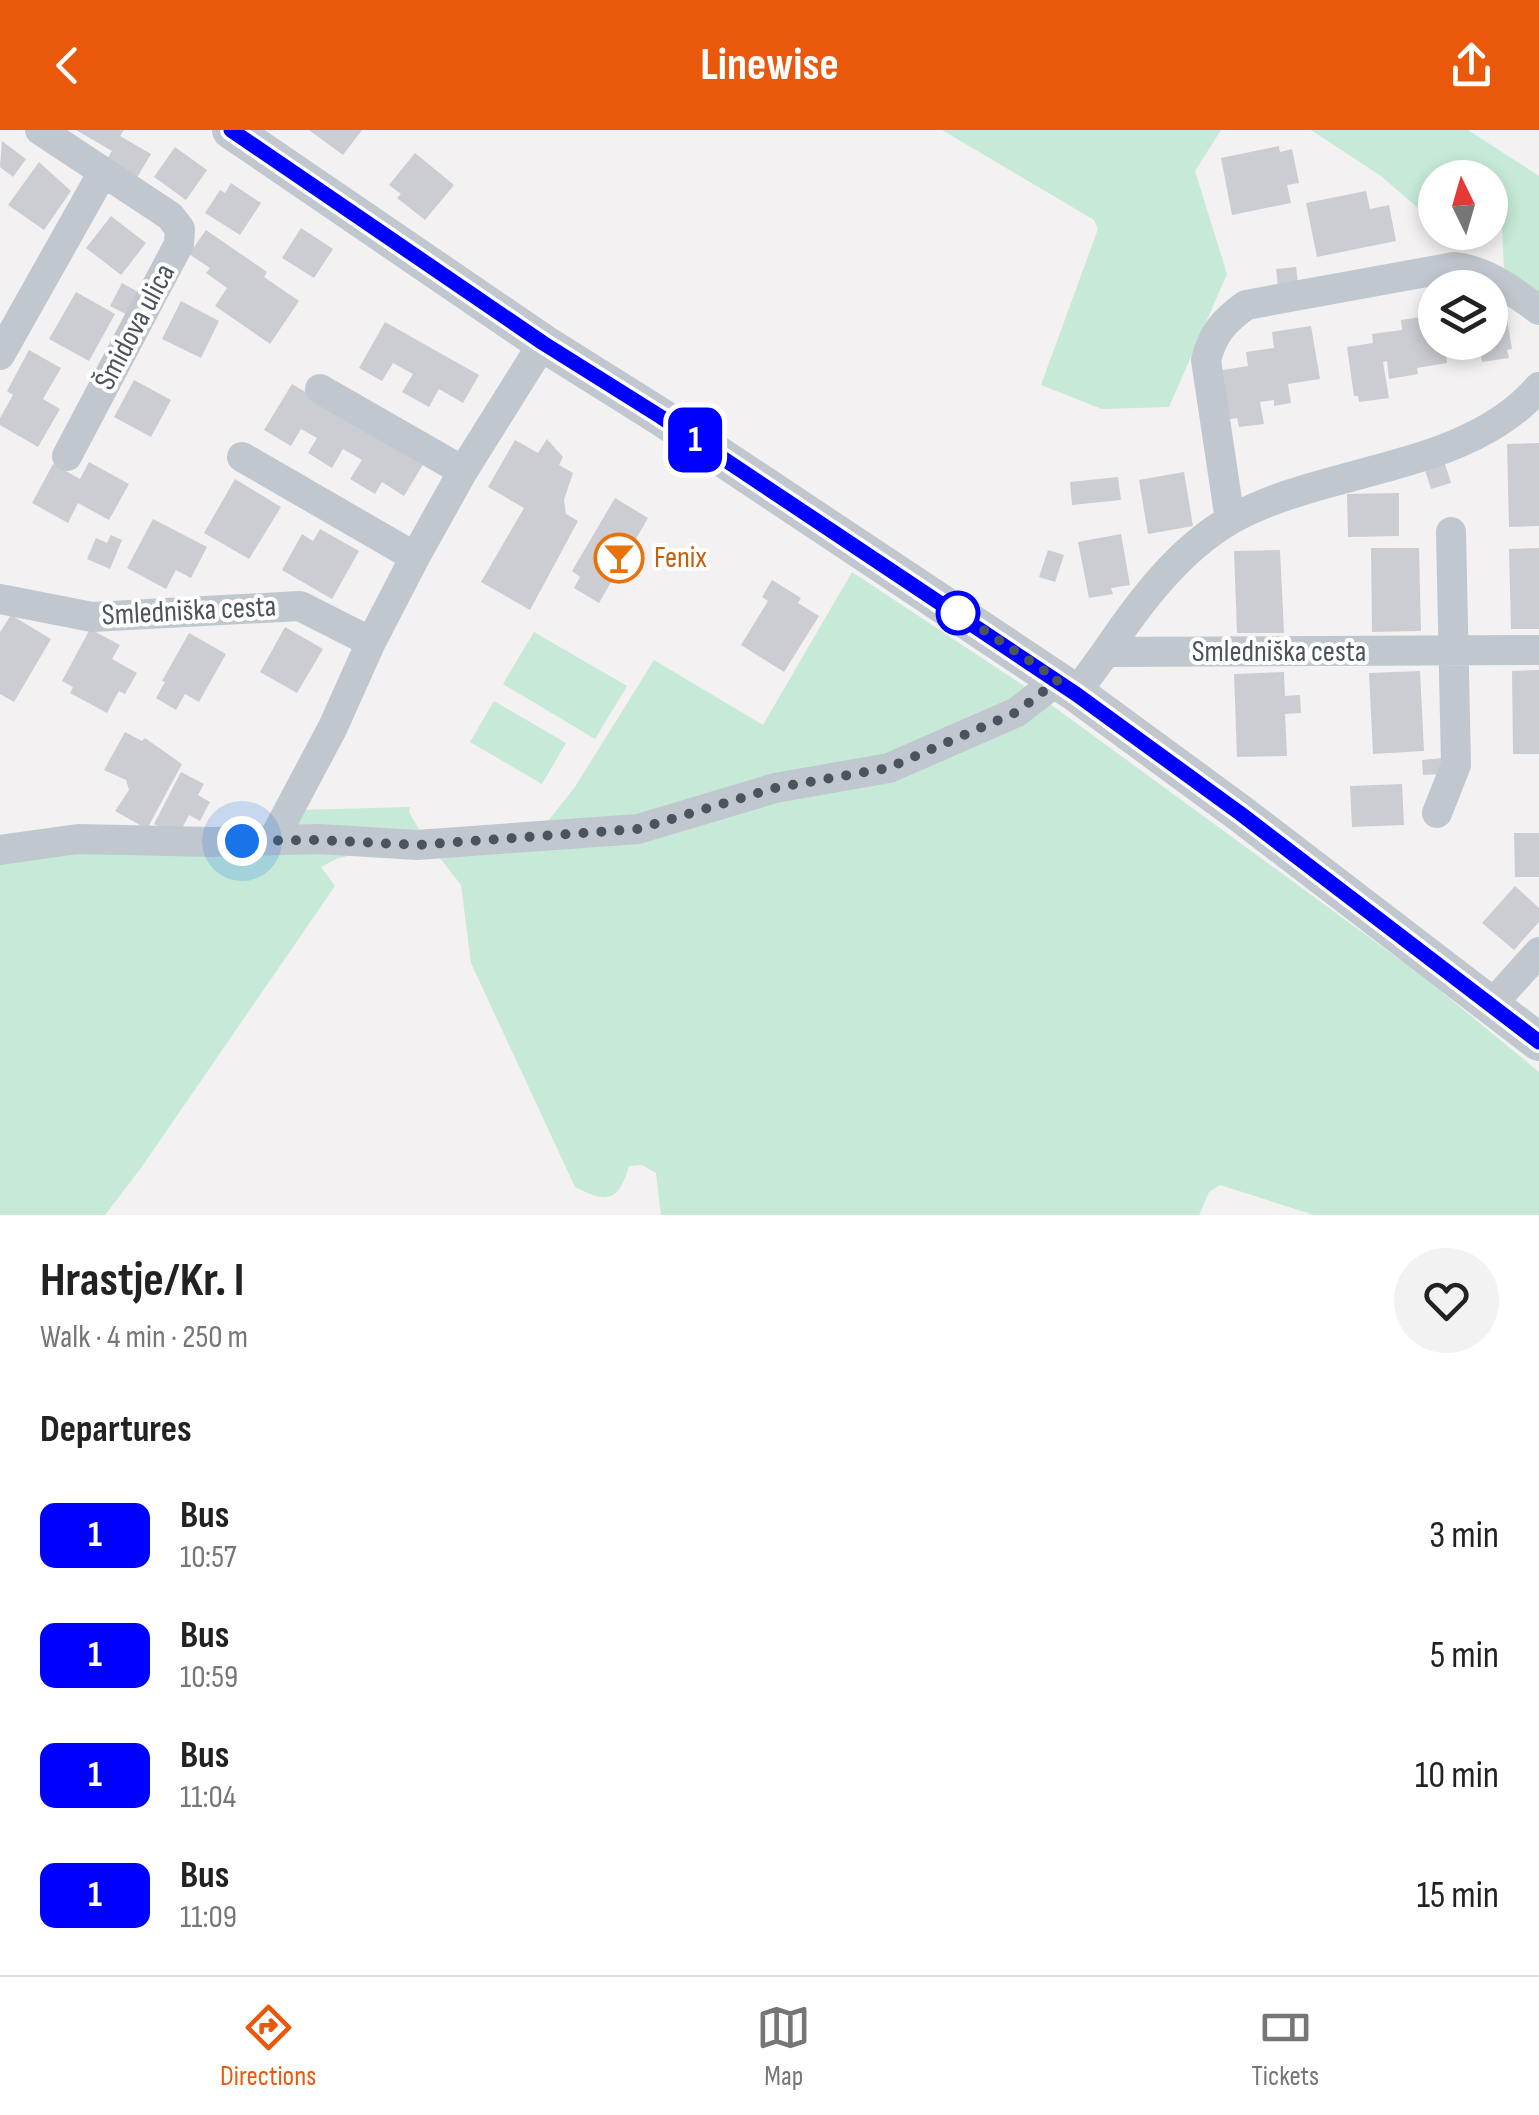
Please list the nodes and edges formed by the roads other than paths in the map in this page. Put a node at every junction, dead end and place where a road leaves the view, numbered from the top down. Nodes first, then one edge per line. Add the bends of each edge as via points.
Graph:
1 (40, 130) edge
2 (231, 130) edge
3 (103, 172) junction
4 (1539, 310) edge
5 (543, 343) junction
6 (0, 355) edge
7 (1539, 387) edge
8 (320, 389) dead end
9 (67, 456) dead end
10 (242, 457) dead end
11 (463, 471) junction
12 (1230, 520) junction
13 (1452, 532) dead end
14 (415, 557) junction
15 (0, 599) edge
16 (371, 642) junction
17 (1539, 650) edge
18 (1106, 652) junction
19 (1452, 652) junction
20 (1067, 687) junction
21 (1437, 813) dead end
22 (273, 840) junction
23 (0, 850) edge
24 (1539, 952) edge
25 (1493, 1004) junction
26 (1539, 1042) edge

1 - 3 street, Šmidova ulica
2 - 5 street
3 - 6 street
3 - 9 street, Šmidova ulica via 170,216 180,229 179,244
4 - 12 street via 1496,279 1454,267 1246,304 1223,322 1206,360
5 - 11 street
5 - 20 street
7 - 12 street via 1496,424 1448,446 1301,489
8 - 11 street
10 - 14 street
11 - 14 street
12 - 18 street via 1142,599
13 - 19 street
14 - 16 street
15 - 16 street, Smledniška cesta via 92,616 300,606
16 - 22 street
17 - 19 street, Smledniška cesta
18 - 19 street, Smledniška cesta
18 - 20 street
19 - 21 street via 1456,765
20 - 22 street via 888,768 775,788 638,829 417,845
20 - 25 street
22 - 23 street via 78,840
24 - 25 street
25 - 26 street

